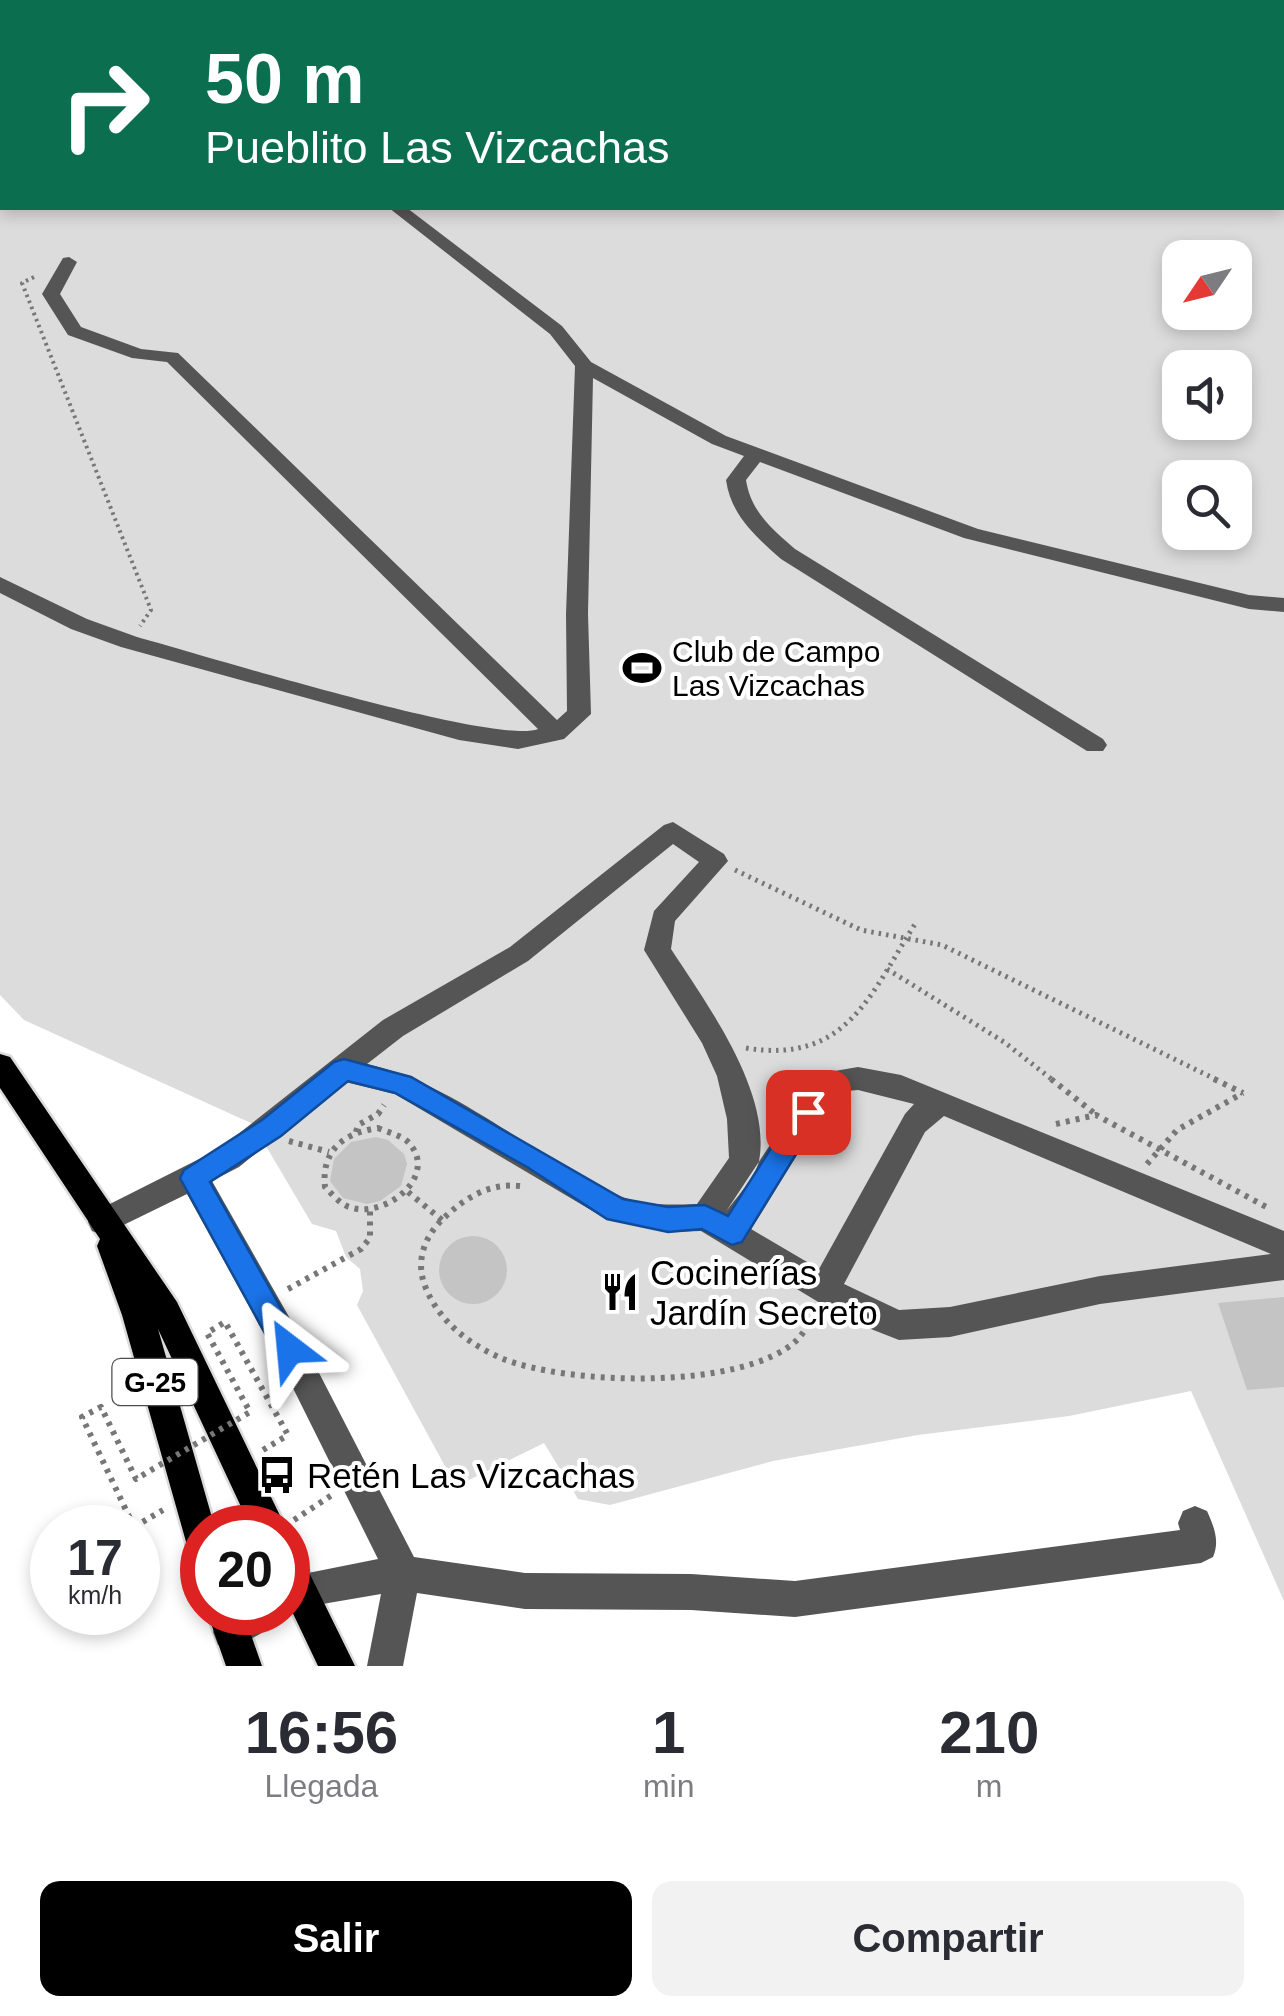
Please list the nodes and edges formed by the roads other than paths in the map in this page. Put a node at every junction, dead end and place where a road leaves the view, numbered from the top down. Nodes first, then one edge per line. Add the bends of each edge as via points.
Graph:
1 (400, 210) edge
2 (69, 262) road end
3 (584, 366) junction
4 (755, 455) junction
5 (0, 584) edge
6 (1284, 605) edge
7 (556, 732) junction
8 (1094, 745) dead end
9 (0, 1065) edge
10 (344, 1070) junction
11 (944, 1104) junction
12 (194, 1178) junction
13 (103, 1222) junction
14 (719, 1225) junction
15 (1284, 1245) edge
16 (1284, 1266) edge
17 (825, 1289) junction
18 (191, 1505) edge
19 (258, 1505) edge
20 (1195, 1523) dead end
21 (403, 1573) junction
22 (310, 1583) edge
23 (310, 1619) edge
24 (336, 1666) edge
25 (385, 1666) edge

1 - 3 lane via 556,330
2 - 7 lane via 51,294 74,330 138,354 172,356
3 - 4 lane
3 - 7 lane via 579,714
4 - 6 lane via 972,534
4 - 8 lane via 736,480 738,498 788,554
5 - 7 lane via 129,642 459,732 518,741
9 - 13 main road, G-25
10 - 12 lane
10 - 14 lane via 395,1082 617,1210
10 - 14 lane via 392,1028 518,954 673,831 715,861 664,918 658,950 714,1038 742,1118 744,1161
11 - 14 lane via 851,1075 828,1082
11 - 15 lane
11 - 17 lane via 915,1123
12 - 13 lane
12 - 21 lane
13 - 18 main road, G-25 via 138,1315
13 - 19 main road, G-25 via 166,1312
14 - 17 lane
16 - 17 lane via 899,1326
20 - 21 lane via 1202,1545 794,1599 526,1590
21 - 22 lane
21 - 25 lane
23 - 24 main road

